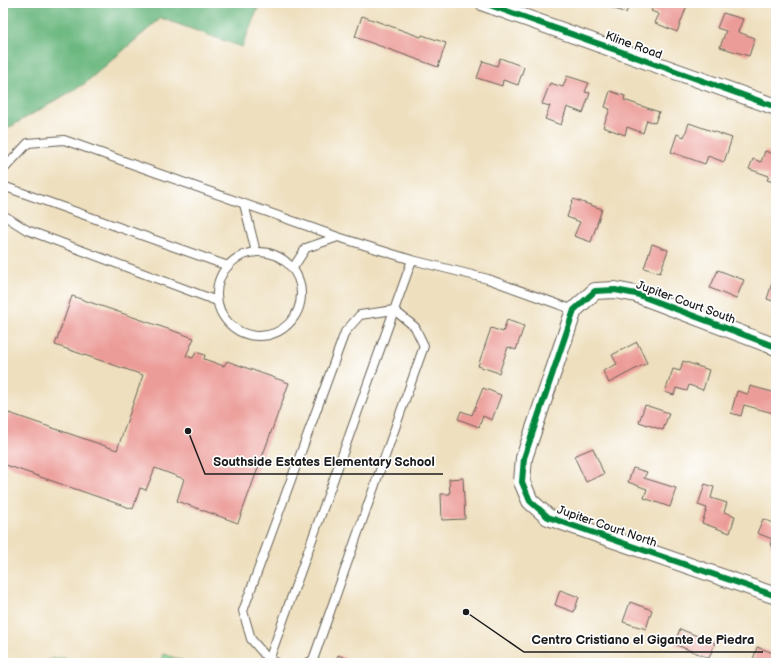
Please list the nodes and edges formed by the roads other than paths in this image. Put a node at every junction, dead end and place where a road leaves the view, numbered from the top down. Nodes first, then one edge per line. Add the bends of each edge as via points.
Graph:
1 (484, 3) edge
2 (776, 108) edge
3 (3, 170) edge
4 (3, 186) edge
5 (244, 204) junction
6 (3, 215) edge
7 (338, 237) junction
8 (256, 252) junction
9 (412, 260) junction
10 (228, 266) junction
11 (293, 268) junction
12 (217, 301) junction
13 (394, 310) junction
14 (574, 310) junction
15 (776, 347) edge
16 (549, 383) joint
17 (776, 596) edge
18 (269, 660) junction
19 (278, 663) edge
20 (308, 663) edge

1 - 2 street, Kline Road
3 - 5 lane via 28,143 64,140
4 - 10 lane
5 - 7 lane
5 - 8 lane
6 - 12 lane via 27,230
7 - 9 lane
7 - 11 lane via 306,248
8 - 10 lane via 240,256
8 - 11 lane via 270,253
9 - 13 lane
9 - 14 lane via 488,279
10 - 12 lane via 220,276
11 - 12 lane via 302,294 299,308 292,321 282,330 269,335 255,336 242,333 230,325 221,314
13 - 18 lane
13 - 18 lane via 360,315 345,332 243,611 251,639
13 - 20 lane via 415,327 424,346 313,660
14 - 15 street, Jupiter Court South via 595,291 615,290 636,294
14 - 16 street, Jupiter Court South
16 - 17 street, Jupiter Court North via 524,458 522,482 530,501 548,517
18 - 19 lane

